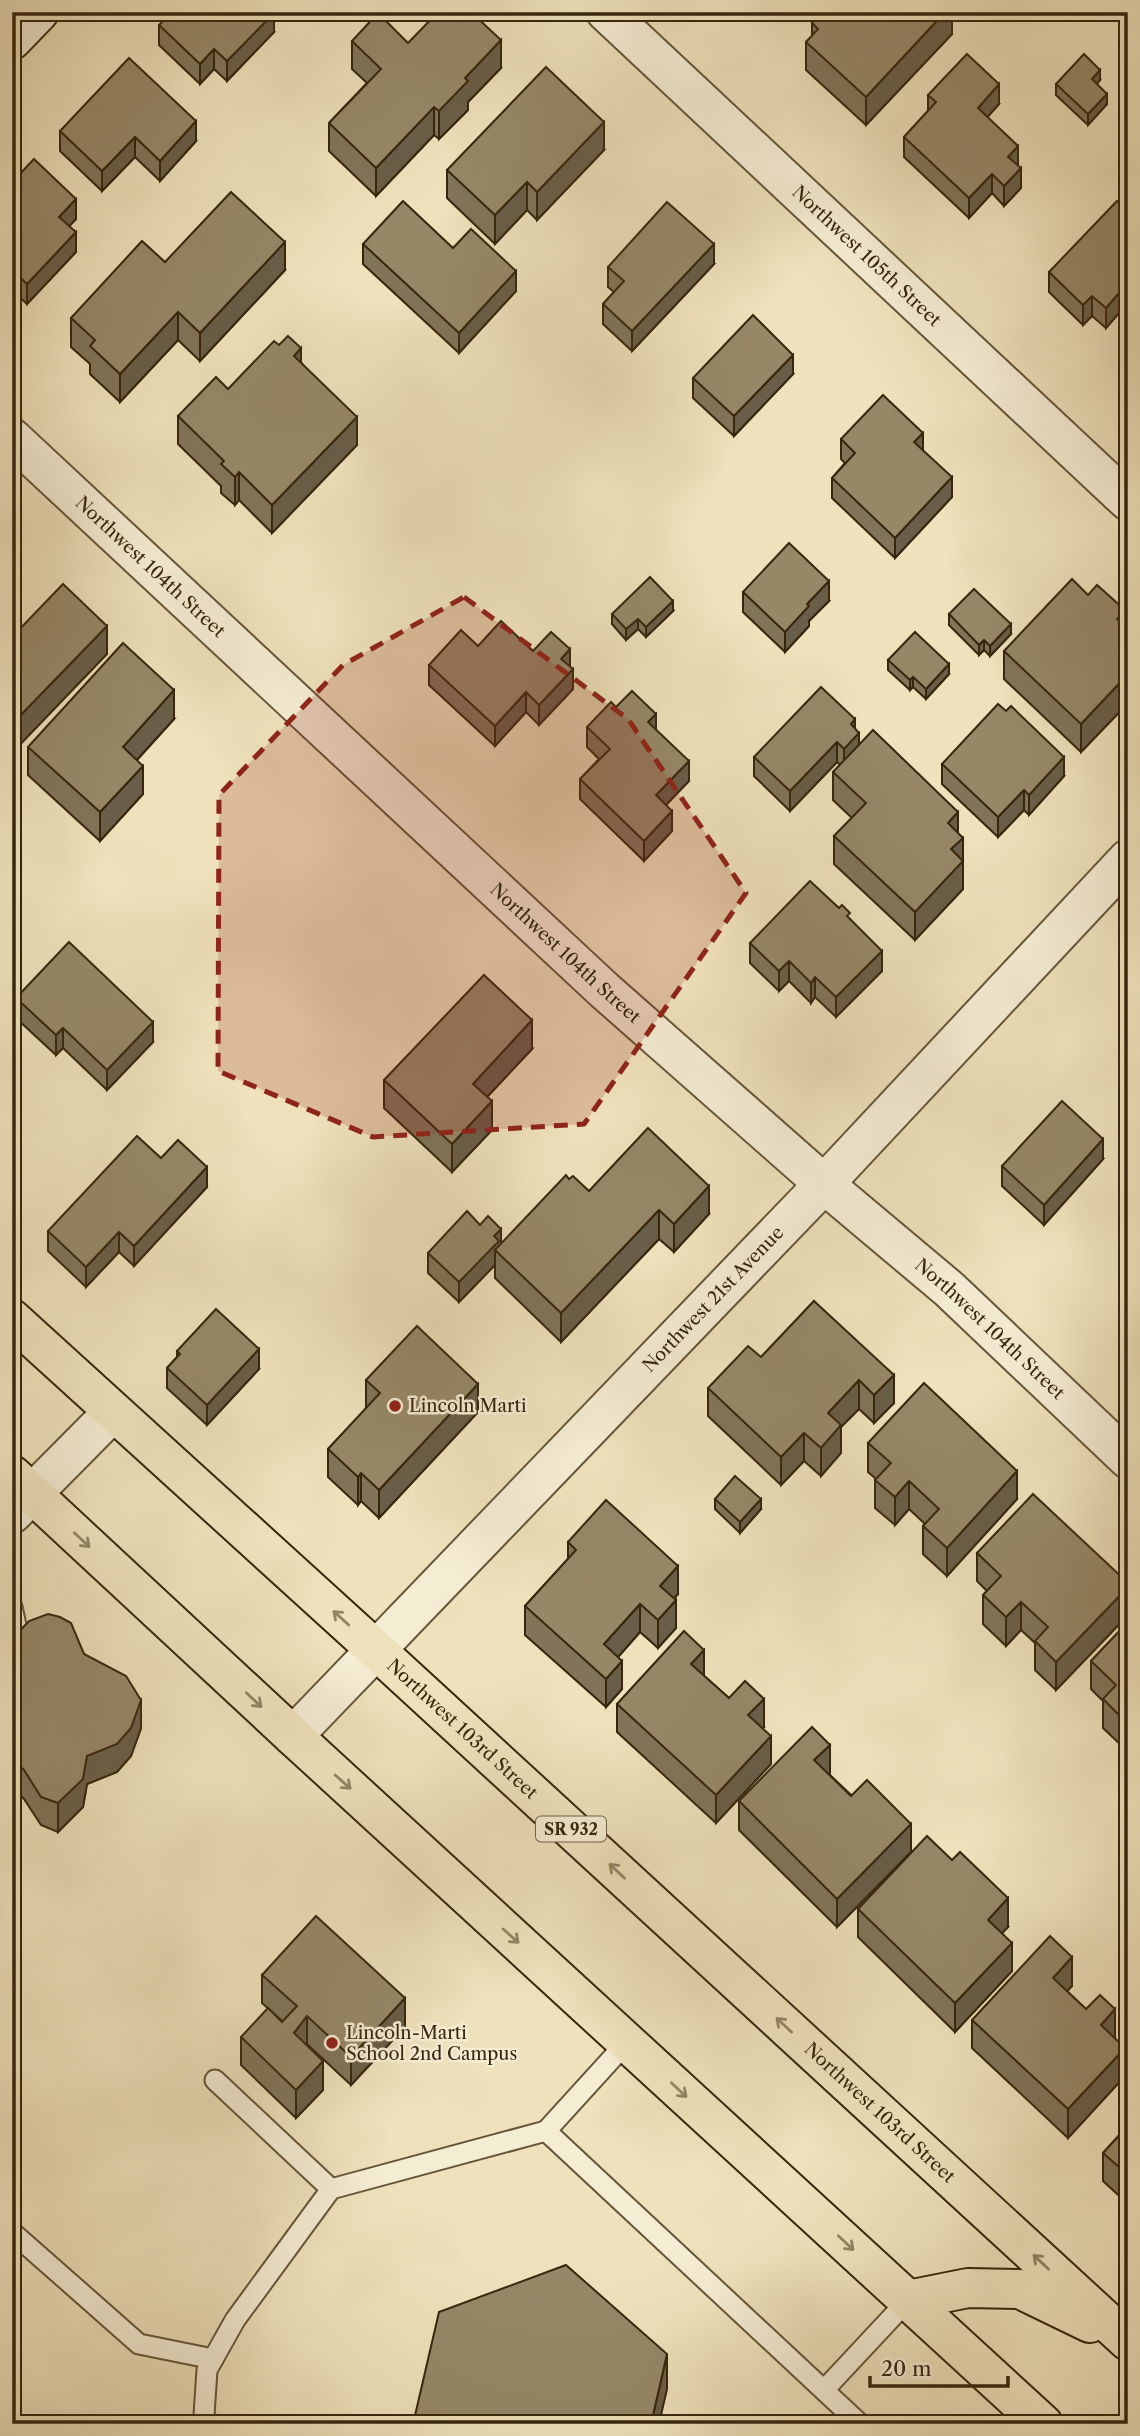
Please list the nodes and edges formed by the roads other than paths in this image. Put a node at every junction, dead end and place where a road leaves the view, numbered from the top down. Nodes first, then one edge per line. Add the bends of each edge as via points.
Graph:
1 (39, 12) edge
2 (606, 12) edge
3 (12, 40) edge
4 (12, 438) edge
5 (1128, 501) edge
6 (1128, 859) edge
7 (824, 1184) junction
8 (12, 1319) edge
9 (113, 1412) junction
10 (1128, 1459) edge
11 (19, 1494) edge
12 (12, 1607) edge
13 (12, 1643) edge
14 (375, 1649) junction
15 (293, 1736) junction
16 (627, 2042) junction
17 (215, 2080) dead end
18 (546, 2131) junction
19 (331, 2189) junction
20 (12, 2232) edge
21 (908, 2300) junction
22 (1127, 2341) edge
23 (213, 2359) junction
24 (824, 2390) junction
25 (209, 2424) edge
26 (860, 2424) edge
27 (1043, 2424) edge

1 - 3 street
2 - 5 street, Northwest 105th Street
4 - 7 street, Northwest 104th Street via 604,990
6 - 7 street, Northwest 21st Avenue
7 - 10 street, Northwest 104th Street via 949,1289
7 - 14 street, Northwest 21st Avenue
8 - 9 main road, Northwest 103rd Street / SR 932
9 - 11 street
14 -> 9 main road, Northwest 103rd Street / SR 932
11 -> 15 main road
12 - 13 lane via 17,1630
14 - 15 street, Northwest 21st Avenue
22 -> 14 main road, Northwest 103rd Street / SR 932
15 -> 16 main road
16 - 18 lane
16 -> 21 main road
17 - 19 lane
18 - 19 lane
18 - 24 lane
19 - 23 lane via 235,2320
20 - 23 lane via 139,2344
21 - 22 main road via 968,2288 1020,2290
21 - 24 lane
21 - 27 main road
23 - 25 lane via 207,2371 204,2414
24 - 26 lane

